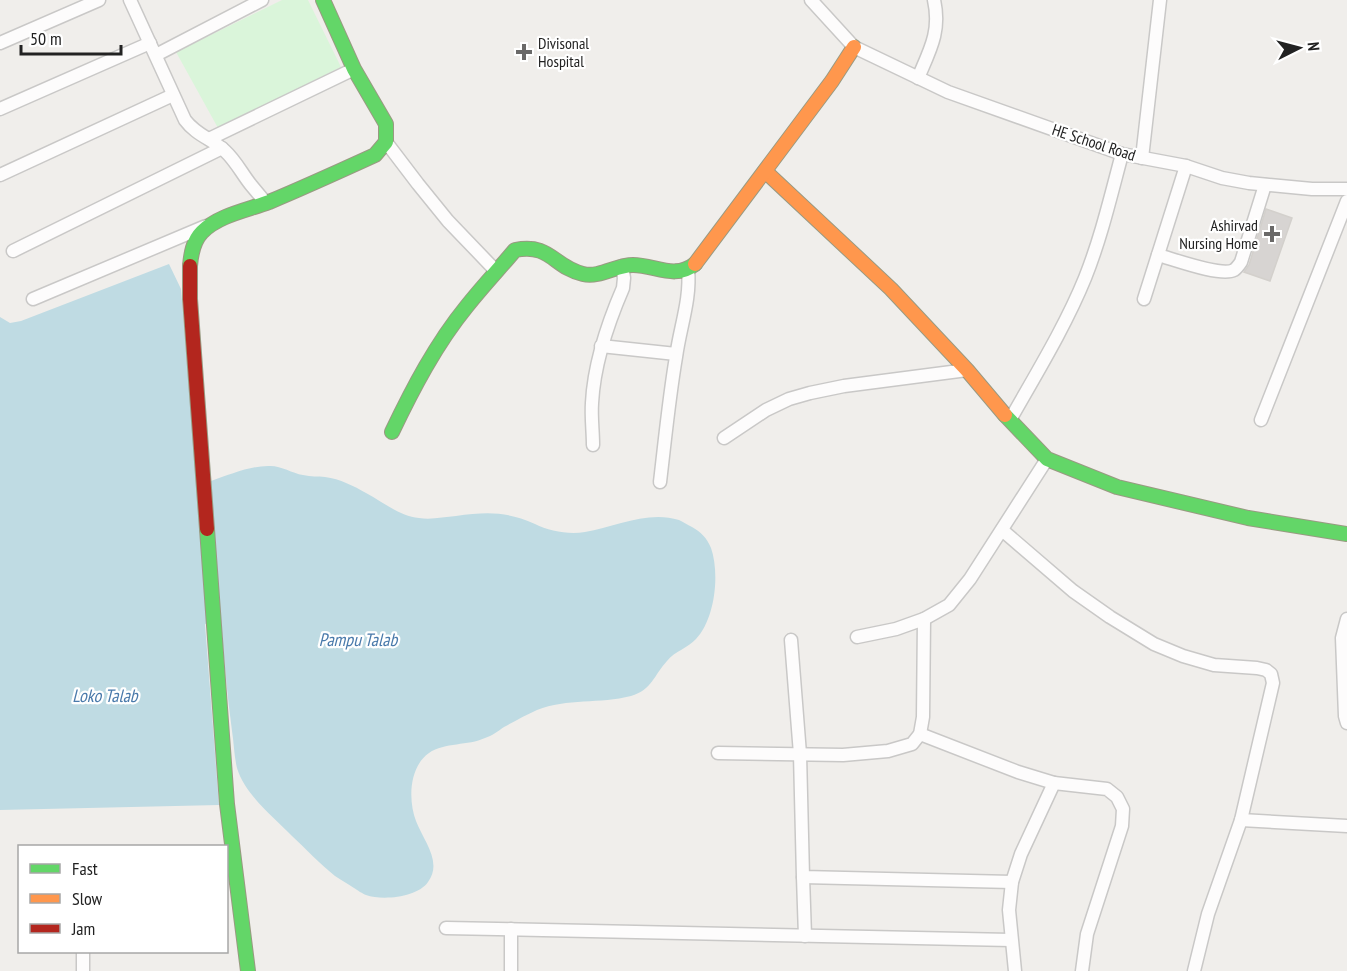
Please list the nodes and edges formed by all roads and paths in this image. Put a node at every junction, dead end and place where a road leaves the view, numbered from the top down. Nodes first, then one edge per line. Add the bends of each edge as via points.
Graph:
1 (99, 0) edge
2 (130, 0) edge
3 (262, 0) edge
4 (323, 0) edge
5 (811, 0) edge
6 (934, 0) edge
7 (1160, 0) edge
8 (0, 43) edge
9 (150, 43) junction
10 (854, 47) junction
11 (156, 55) junction
12 (354, 69) junction
13 (918, 78) junction
14 (173, 95) junction
15 (0, 109) edge
16 (208, 139) junction
17 (386, 142) junction
18 (222, 148) junction
19 (1122, 154) junction
20 (1142, 158) junction
21 (1186, 166) junction
22 (765, 171) junction
23 (0, 175) edge
24 (1265, 184) junction
25 (1347, 189) edge
26 (1347, 201) edge
27 (266, 203) junction
28 (215, 222) junction
29 (13, 251) dead end
30 (1158, 255) junction
31 (622, 266) junction
32 (688, 269) junction
33 (496, 271) junction
34 (33, 299) dead end
35 (1144, 299) dead end
36 (601, 346) junction
37 (676, 354) junction
38 (966, 370) junction
39 (1010, 420) junction
40 (1261, 420) dead end
41 (392, 432) dead end
42 (724, 438) dead end
43 (593, 445) dead end
44 (1047, 459) junction
45 (660, 482) dead end
46 (1002, 530) junction
47 (1347, 534) edge
48 (924, 619) junction
49 (1347, 619) edge
50 (857, 637) dead end
51 (791, 640) dead end
52 (1347, 723) edge
53 (920, 734) junction
54 (718, 753) dead end
55 (800, 754) junction
56 (1054, 783) junction
57 (1241, 820) junction
58 (1347, 826) edge
59 (231, 877) edge
60 (804, 877) junction
61 (1012, 882) junction
62 (446, 928) dead end
63 (511, 929) junction
64 (805, 936) junction
65 (1011, 940) junction
66 (83, 953) edge
67 (83, 971) edge
68 (248, 971) edge
69 (512, 971) edge
70 (1015, 971) edge
71 (1082, 971) edge
72 (1194, 971) edge

1 - 8 street
2 - 9 street
3 - 11 street
4 - 12 street
5 - 10 street
6 - 13 street via 937,25
7 - 20 street
9 - 11 street
9 - 15 street
10 - 13 street, HE School Road
10 - 22 street
11 - 14 street
12 - 16 street
12 - 17 street via 386,124
13 - 19 street, HE School Road
14 - 16 street via 191,129
14 - 23 street
16 - 18 street
17 - 27 street via 375,155
17 - 33 street via 448,221
18 - 27 street
18 - 29 street
19 - 20 street, HE School Road
19 - 39 street via 1085,278
20 - 21 street, HE School Road
21 - 24 street, HE School Road via 1222,178
21 - 30 street
22 - 32 street
22 - 38 street via 891,289
24 - 25 street, HE School Road
24 - 30 street via 1241,262 1234,270 1212,270
26 - 40 street
27 - 28 street
28 - 34 street
28 - 59 street via 196,238 191,254 190,299
30 - 35 street
31 - 32 street
31 - 33 street via 585,275 537,248 526,246 515,250
31 - 36 street via 623,288
32 - 37 street via 688,301
33 - 41 street via 437,348
36 - 37 street
36 - 43 street via 592,405
37 - 45 street
38 - 39 street
38 - 42 street via 810,393 766,410
39 - 44 street
44 - 46 street
44 - 47 street via 1118,487 1248,518
46 - 48 street via 949,605
46 - 57 street via 1073,591 1154,644 1214,665 1257,668 1271,674 1273,683
48 - 50 street
48 - 53 street
49 - 52 street via 1341,638
51 - 55 street
53 - 55 street via 912,744 888,751
53 - 56 street
54 - 55 street
55 - 60 street
56 - 61 street
56 - 71 street via 1107,789 1123,809 1122,826 1087,934
57 - 58 street
57 - 72 street via 1208,914
59 - 68 street
60 - 61 street
60 - 64 street
61 - 65 street
62 - 63 street
63 - 64 street
63 - 69 street
64 - 65 street
65 - 70 street
66 - 67 street

